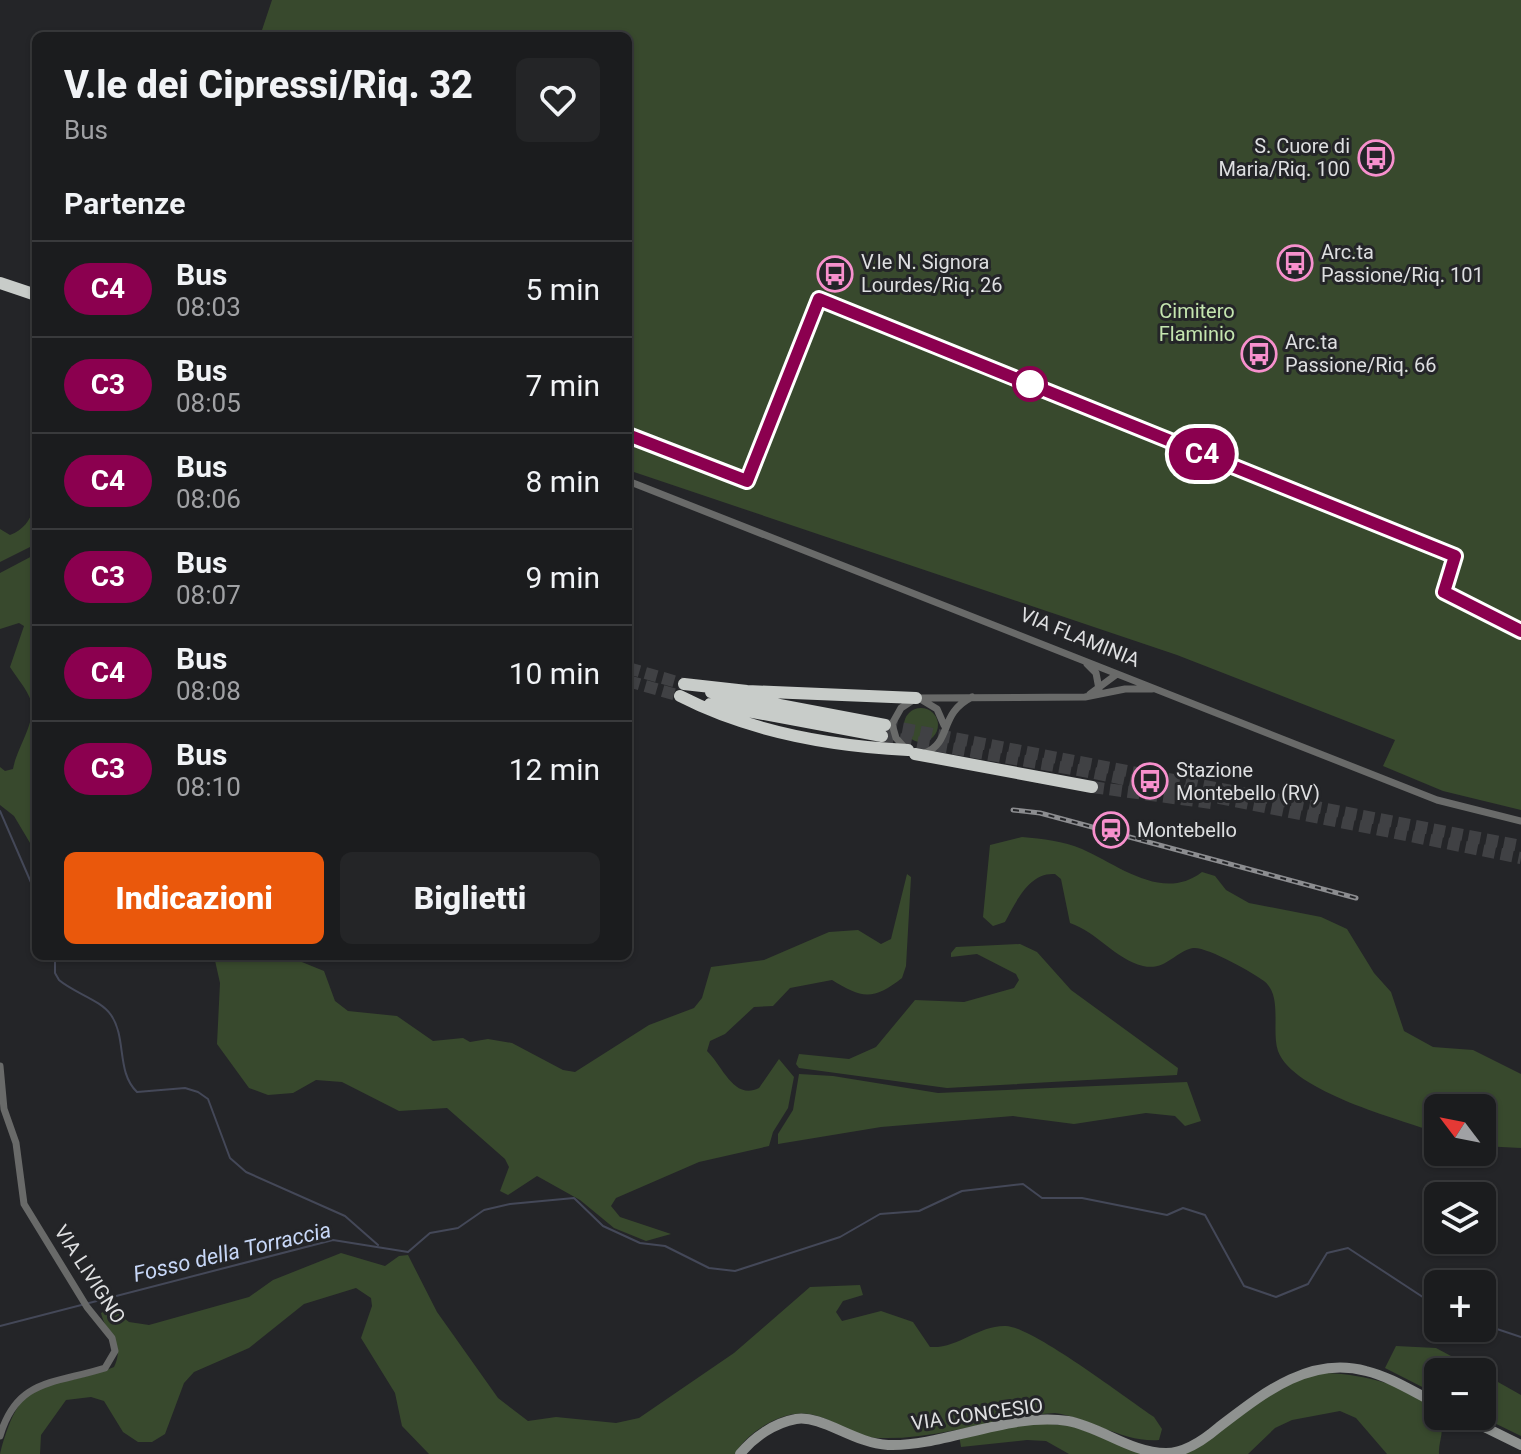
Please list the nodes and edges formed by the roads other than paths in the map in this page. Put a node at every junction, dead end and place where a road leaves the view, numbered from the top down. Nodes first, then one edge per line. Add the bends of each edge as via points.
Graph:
1 (0, 277) edge
2 (0, 283) edge
3 (32, 286) edge
4 (32, 294) edge
5 (632, 483) edge
6 (1082, 661) junction
7 (1121, 676) junction
8 (1155, 689) junction
9 (682, 690) junction
10 (1103, 691) junction
11 (972, 697) junction
12 (916, 698) junction
13 (883, 731) tunnel mouth
14 (944, 731) junction
15 (911, 752) junction
16 (1092, 787) tunnel mouth
17 (1521, 821) edge
18 (0, 1066) edge
19 (1424, 1397) edge
20 (1490, 1430) edge
21 (0, 1436) edge
22 (1521, 1445) edge
23 (740, 1454) edge

1 - 3 highway
2 - 4 highway
5 - 6 street, VIA FLAMINIA
6 - 7 street, VIA FLAMINIA
6 - 10 street via 1096,673
7 - 8 street, VIA FLAMINIA
7 - 10 street
8 - 10 street
8 - 17 street, VIA FLAMINIA via 1437,800
9 - 12 highway
9 - 13 highway
9 - 15 highway via 724,717 761,729
10 - 11 street via 1085,697
11 - 12 street
11 - 14 street via 954,709
12 - 14 street via 937,709
12 - 15 street via 901,708 892,724 896,738
14 - 15 street via 933,749
15 - 16 highway
18 - 21 street, VIA LIVIGNO via 23,1200 87,1307 112,1338 115,1351 105,1368 28,1390 12,1407
19 - 23 street, VIA CONCESIO via 1371,1372 1332,1369 1279,1384 1208,1436 1176,1452 1139,1448 1069,1422 1011,1424 892,1445 859,1441 822,1422 801,1419 766,1431
20 - 22 street

